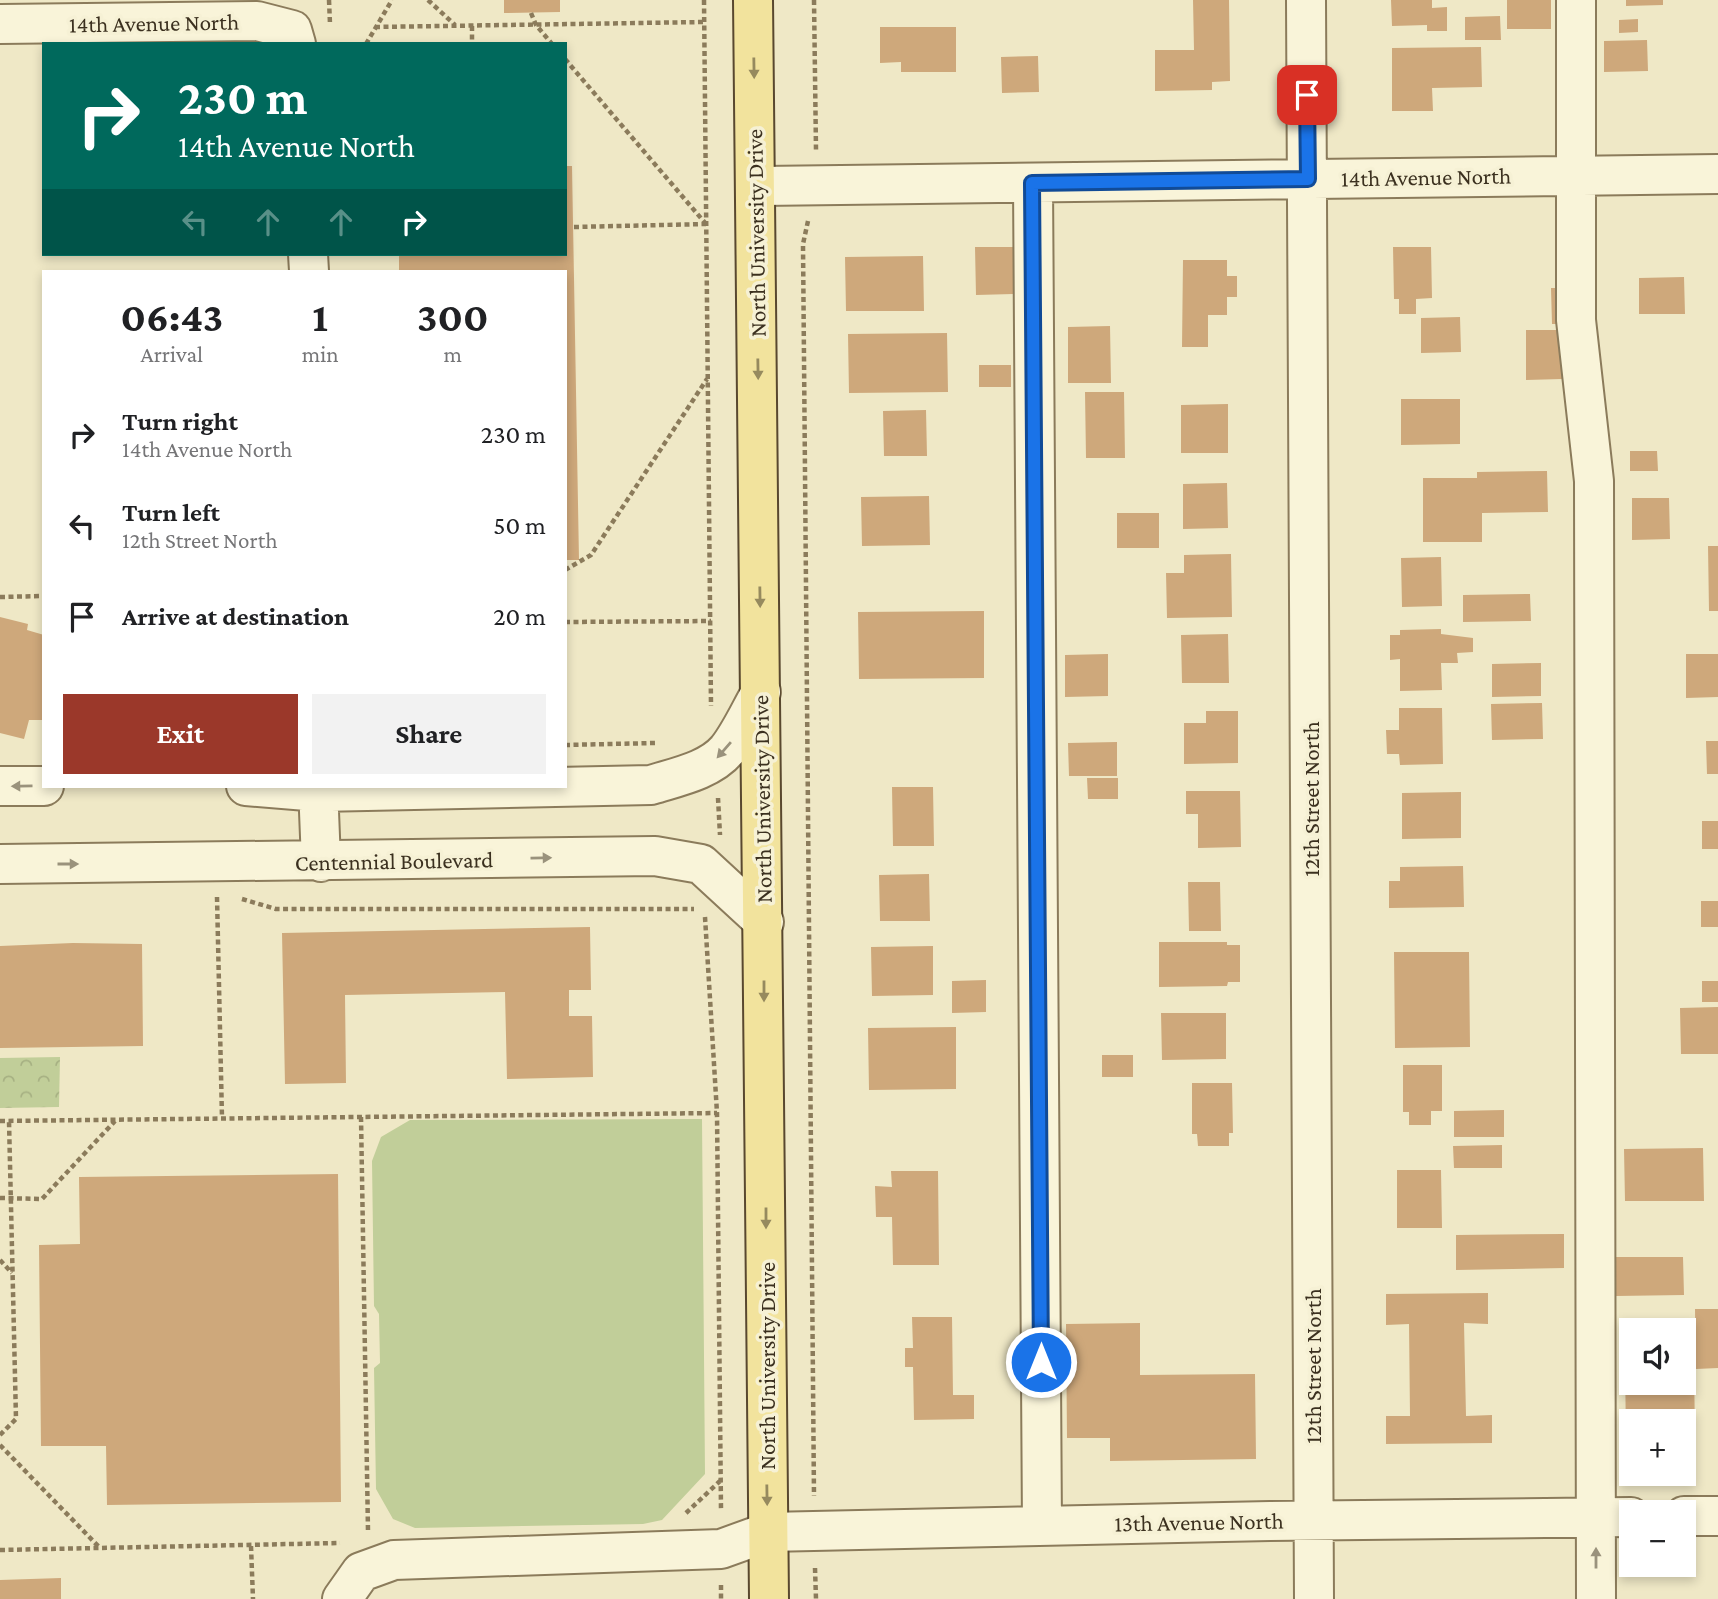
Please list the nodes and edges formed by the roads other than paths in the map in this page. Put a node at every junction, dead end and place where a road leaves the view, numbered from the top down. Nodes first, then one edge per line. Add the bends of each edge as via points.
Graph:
1 (753, 0) edge
2 (1306, 0) edge
3 (1576, 0) edge
4 (103, 12) edge
5 (0, 24) edge
6 (294, 25) edge
7 (1718, 174) edge
8 (1577, 176) junction
9 (1308, 179) junction
10 (1032, 183) junction
11 (756, 187) junction
12 (761, 692) junction
13 (0, 786) edge
14 (42, 786) edge
15 (567, 786) edge
16 (294, 788) edge
17 (401, 788) edge
18 (318, 789) edge
19 (321, 862) junction
20 (0, 864) edge
21 (764, 922) junction
22 (1696, 1516) edge
23 (1718, 1516) edge
24 (1613, 1517) edge
25 (1313, 1520) junction
26 (1042, 1526) junction
27 (768, 1532) junction
28 (342, 1599) edge
29 (769, 1599) edge
30 (1314, 1599) edge
31 (1596, 1599) edge

1 -> 11 main road, North University Drive
2 - 9 street, 12th Street North
3 - 8 street
4 - 5 street, 14th Avenue North
4 - 6 street, 14th Avenue North
7 - 8 street, 14th Avenue North
8 - 9 street, 14th Avenue North
8 - 24 street via 1576,320 1594,481
9 - 10 street, 14th Avenue North
9 - 25 street, 12th Street North
10 - 11 street, 14th Avenue North
10 - 26 street
11 -> 12 main road, North University Drive
12 -> 15 street via 726,750 697,770 651,785
12 - 21 main road, North University Drive
14 -> 13 street
16 - 18 street
17 -> 18 street
18 - 19 street
20 -> 19 street, Centennial Boulevard
19 -> 21 street, Centennial Boulevard via 655,856 701,864
21 -> 27 main road, North University Drive
22 - 23 street
24 - 25 street, 13th Avenue North
31 -> 24 street
25 - 26 street, 13th Avenue North
25 - 30 street, 12th Street North
26 - 27 street, 13th Avenue North
27 - 28 street, 13th Avenue North via 721,1549 394,1560 361,1572
27 - 29 main road, North University Drive

